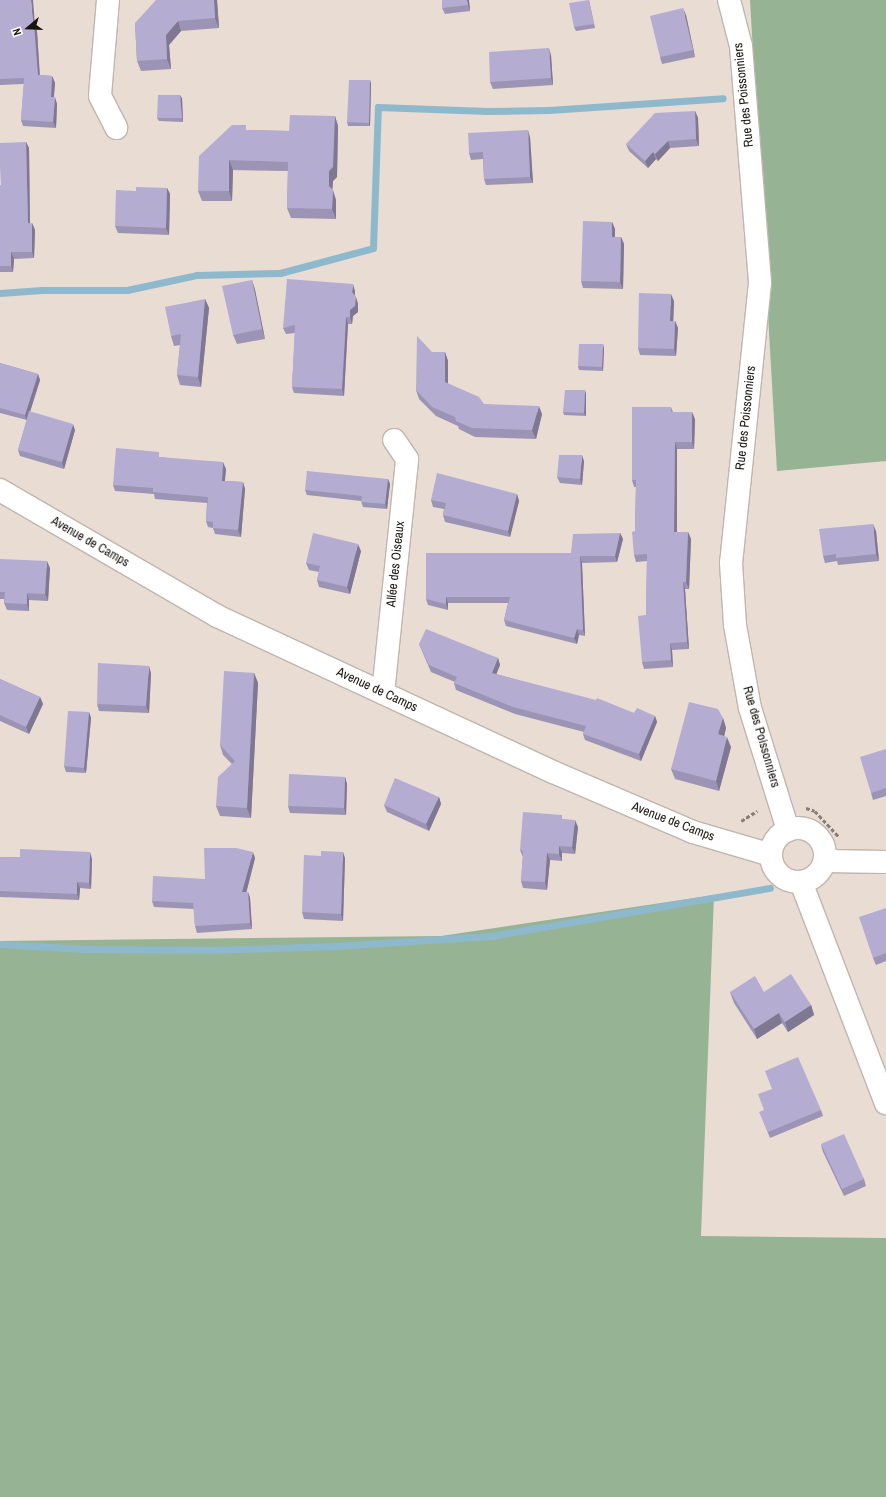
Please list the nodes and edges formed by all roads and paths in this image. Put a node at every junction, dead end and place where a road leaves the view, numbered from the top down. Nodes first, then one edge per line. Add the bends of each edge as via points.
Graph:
1 (108, 0) edge
2 (729, 0) edge
3 (116, 128) dead end
4 (394, 440) dead end
5 (0, 490) edge
6 (383, 693) junction
7 (788, 830) junction
8 (771, 855) junction
9 (825, 860) junction
10 (886, 862) edge
11 (801, 882) junction
12 (886, 1103) edge

1 - 3 street via 100,96
2 - 7 street, Rue des Poissonniers via 741,46 760,283 731,564 735,625 750,708
4 - 6 street, Allée des Oiseaux via 407,459
5 - 6 street, Avenue de Camps via 217,616
6 - 8 street, Avenue de Camps via 553,772 694,832
7 - 8 street via 777,838
7 - 9 street via 802,828 818,836 823,844
8 - 11 street via 777,872 784,878
9 - 10 street
9 - 11 street via 816,875
11 - 12 street

